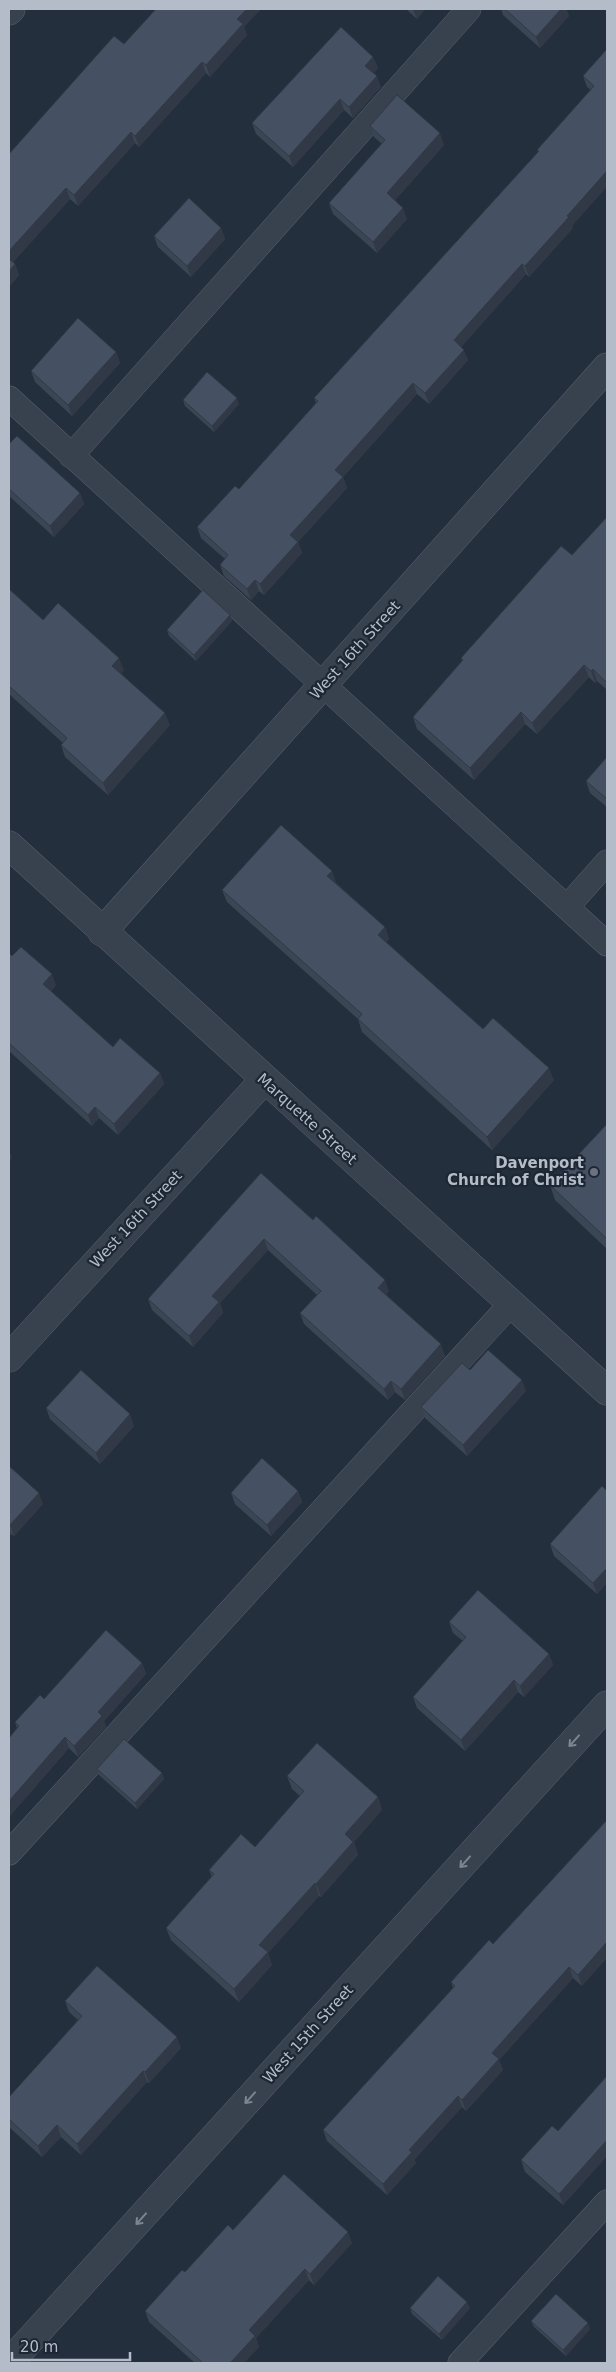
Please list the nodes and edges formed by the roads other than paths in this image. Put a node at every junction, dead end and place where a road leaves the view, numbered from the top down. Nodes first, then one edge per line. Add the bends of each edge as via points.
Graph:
1 (469, 9) edge
2 (607, 368) edge
3 (9, 398) edge
4 (71, 456) junction
5 (323, 685) junction
6 (9, 847) edge
7 (607, 862) edge
8 (566, 907) junction
9 (102, 932) junction
10 (607, 944) edge
11 (264, 1080) junction
12 (511, 1304) junction
13 (9, 1358) edge
14 (607, 1391) edge
15 (607, 1705) edge
16 (9, 1854) edge
17 (607, 2202) edge
18 (9, 2363) edge
19 (460, 2363) edge

1 - 4 lane
2 - 5 street, West 16th Street
3 - 4 lane
4 - 5 lane
5 - 8 lane
5 - 9 street, West 16th Street
6 - 9 street, Marquette Street
7 - 8 lane
8 - 10 lane
9 - 11 street, Marquette Street
11 - 12 street, Marquette Street
11 - 13 street, West 16th Street
12 - 14 street, Marquette Street
12 - 16 lane
15 -> 18 street, West 15th Street
17 - 19 lane

